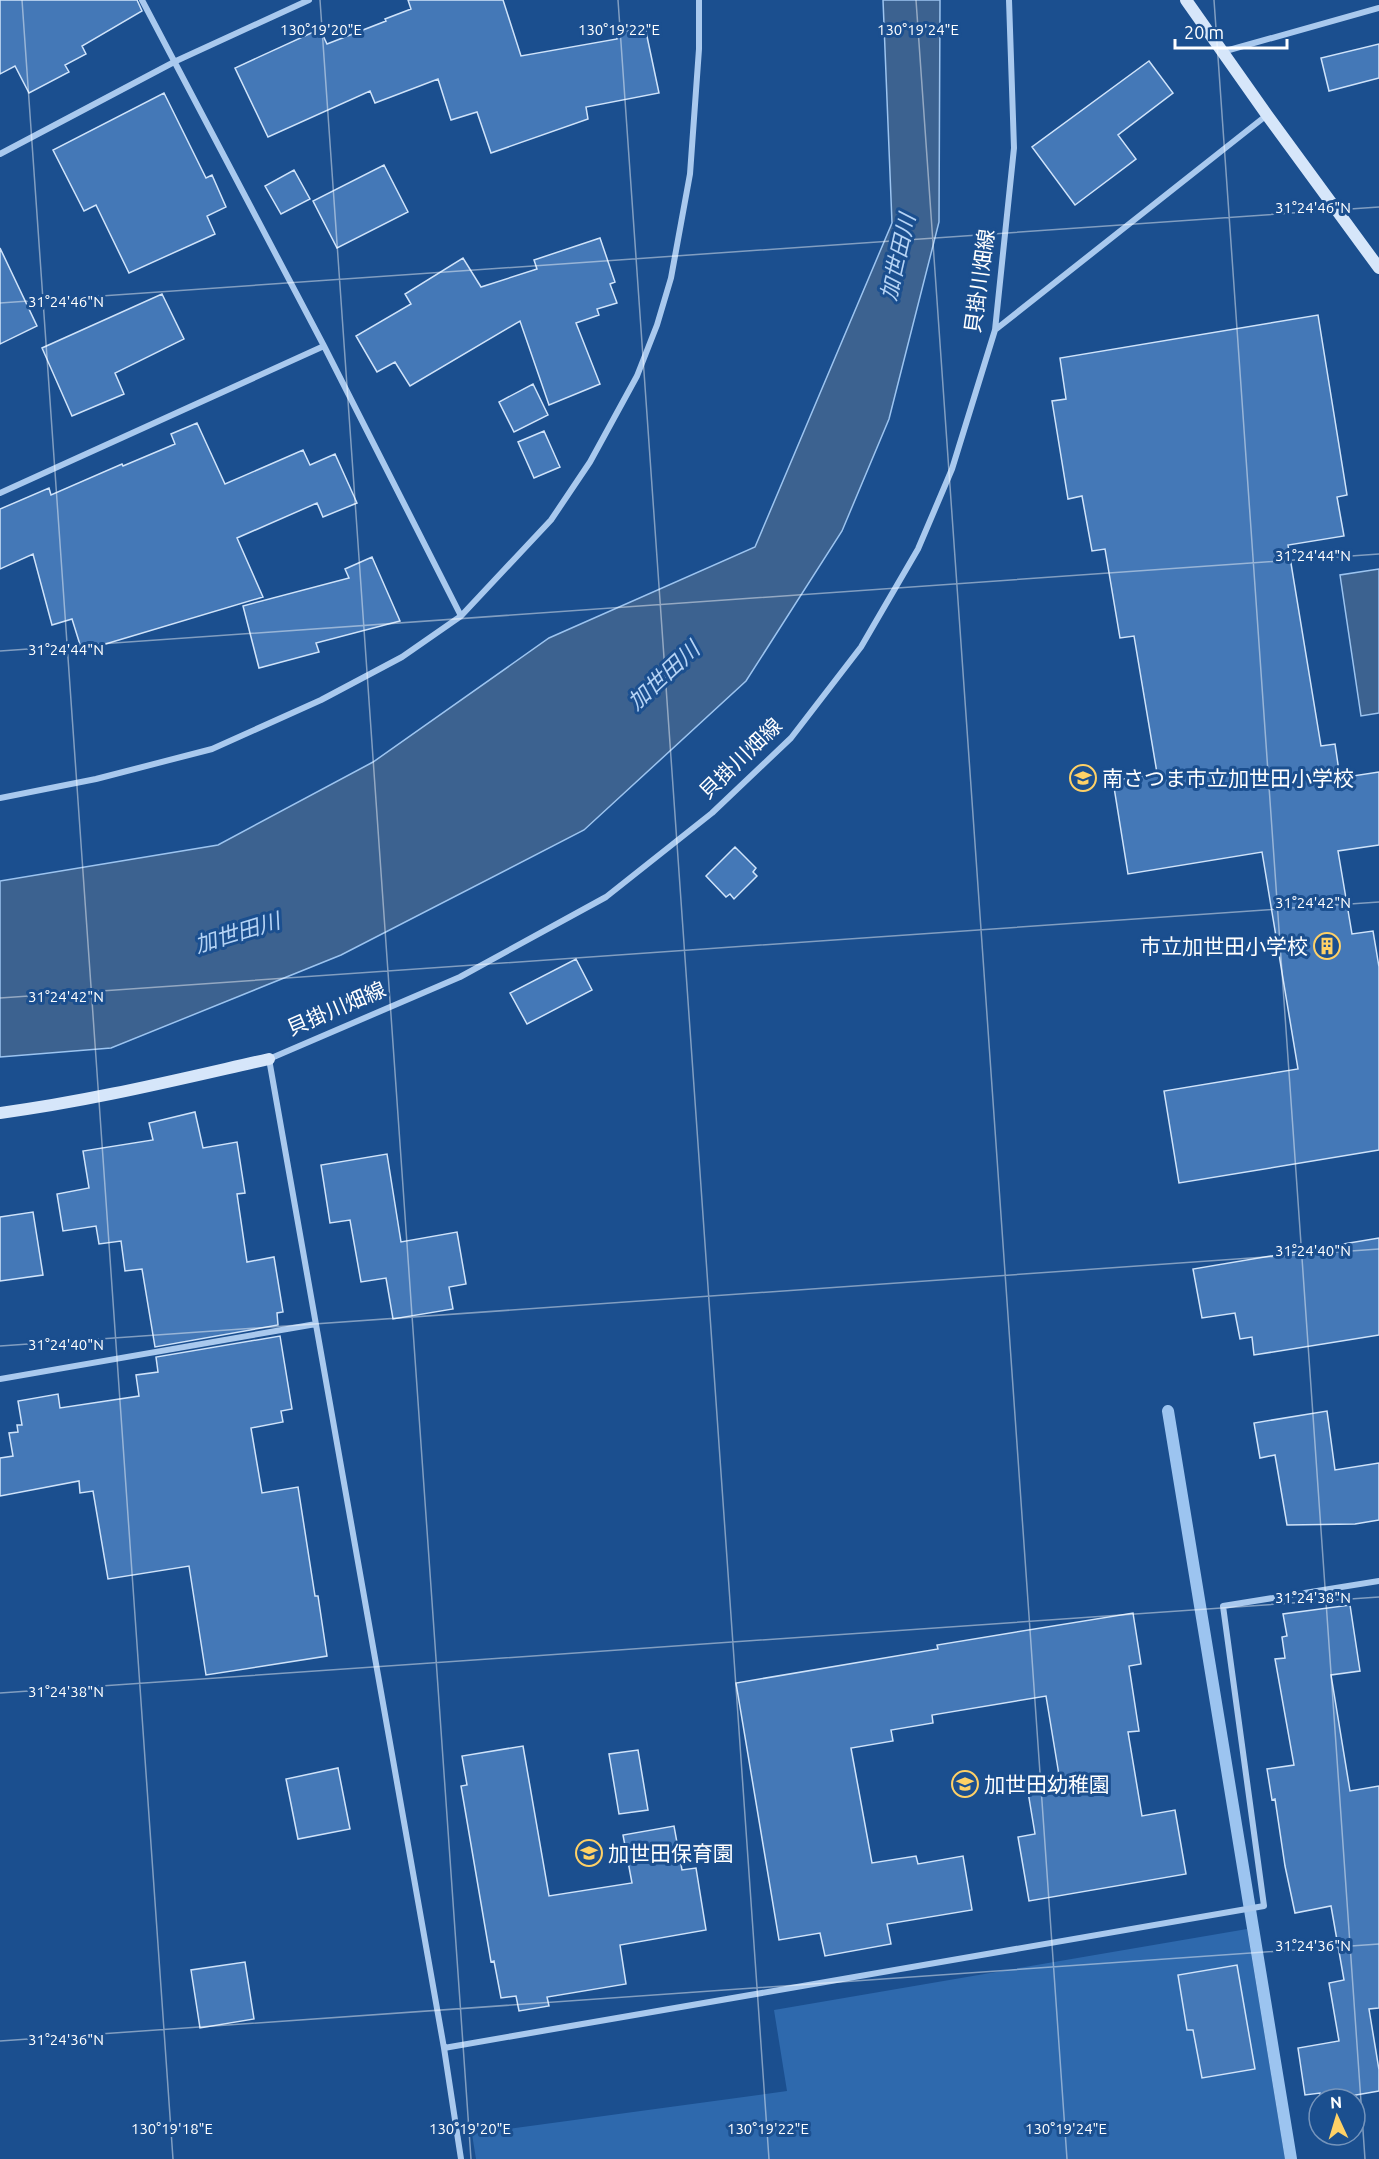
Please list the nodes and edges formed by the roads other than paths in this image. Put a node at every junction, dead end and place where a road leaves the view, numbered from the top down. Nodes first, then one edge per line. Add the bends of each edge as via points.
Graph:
1 (142, 0) edge
2 (309, 0) edge
3 (699, 0) edge
4 (1010, 0) edge
5 (1186, 0) edge
6 (1379, 8) edge
7 (1222, 52) junction
8 (176, 61) junction
9 (1267, 114) junction
10 (0, 154) edge
11 (1379, 268) edge
12 (995, 330) junction
13 (324, 346) junction
14 (0, 493) edge
15 (461, 616) junction
16 (0, 798) edge
17 (269, 1059) junction
18 (0, 1113) edge
19 (316, 1324) junction
20 (0, 1379) edge
21 (1379, 1581) edge
22 (444, 2048) junction
23 (461, 2159) edge

1 - 8 street
2 - 8 street
3 - 15 street via 690,174 671,278 657,325 637,376 590,462 551,520
4 - 12 street, 貝掛川畑線 via 1014,148
5 - 7 street
6 - 7 street
7 - 9 street
8 - 10 street
8 - 13 street
9 - 11 street
9 - 12 street
12 - 17 street, 貝掛川畑線 via 952,469 918,549 861,647 791,738 712,813 606,897 460,976
13 - 14 street
13 - 15 street
15 - 16 street via 402,657 212,749 96,779
17 - 18 street, 貝掛川畑線 via 150,1086
17 - 19 street
19 - 20 street
19 - 22 street
21 - 22 street via 1223,1606 1264,1906
22 - 23 street

